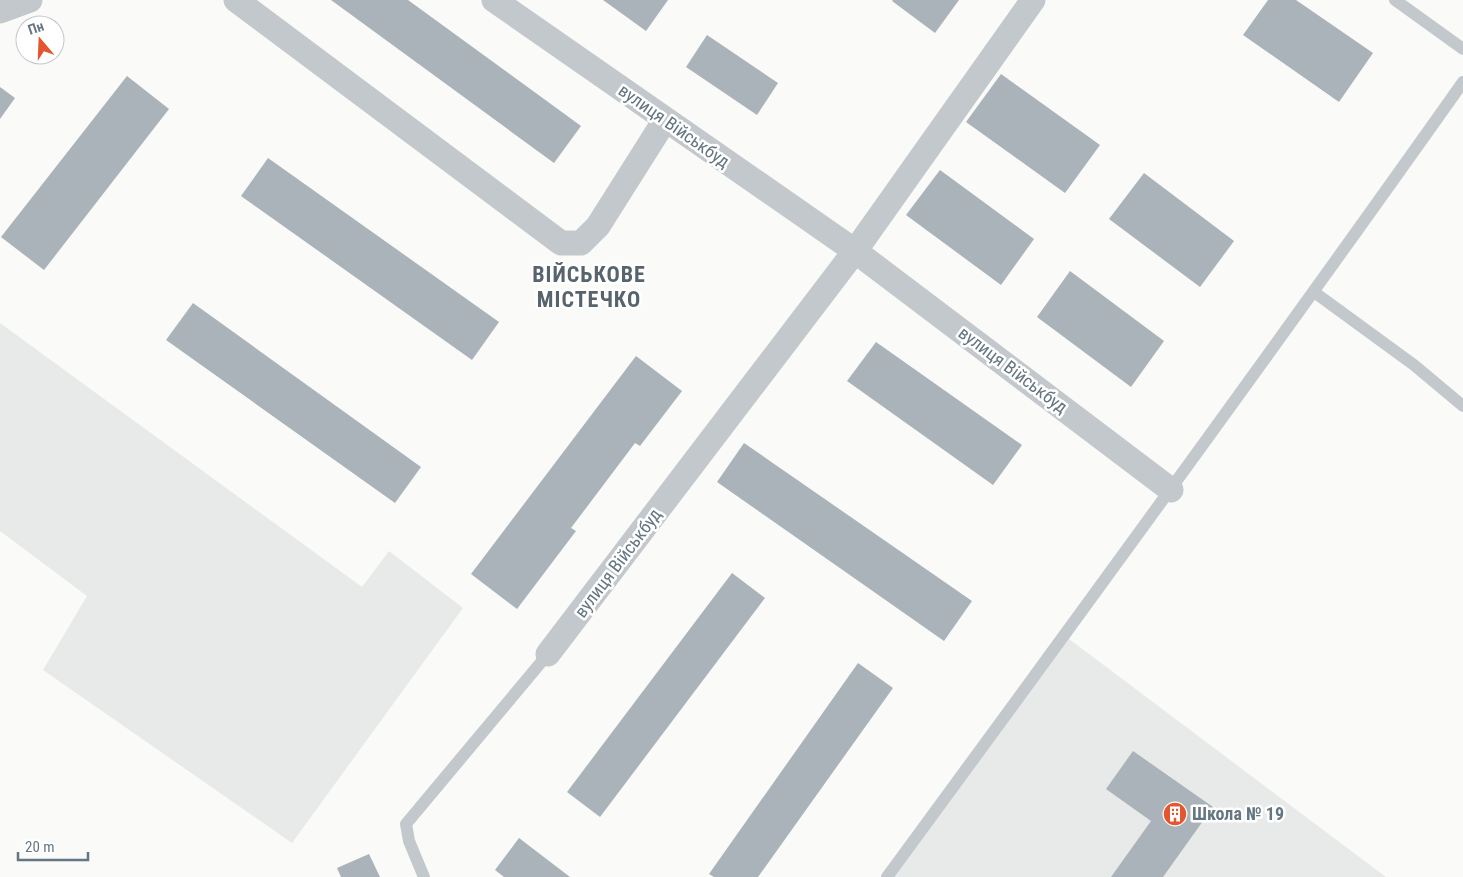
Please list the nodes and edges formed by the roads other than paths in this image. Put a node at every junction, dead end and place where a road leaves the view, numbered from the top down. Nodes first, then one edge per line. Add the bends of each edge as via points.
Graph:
1 (30, 0) edge
2 (236, 0) edge
3 (494, 0) edge
4 (1034, 0) edge
5 (1395, 0) edge
6 (0, 10) edge
7 (1463, 49) edge
8 (1463, 82) edge
9 (665, 120) junction
10 (855, 251) junction
11 (1314, 292) junction
12 (1463, 406) edge
13 (1171, 490) junction
14 (548, 654) joint
15 (424, 877) edge
16 (887, 877) edge

1 - 6 street
2 - 9 street via 561,243 582,243 598,226
3 - 9 street, вулиця Військбуд
4 - 10 street, вулиця Військбуд
5 - 7 lane
8 - 11 lane
9 - 10 street, вулиця Військбуд
10 - 13 street, вулиця Військбуд
10 - 14 street, вулиця Військбуд
11 - 12 lane via 1414,365
11 - 13 lane
13 - 16 lane
14 - 15 lane, вулиця Військбуд via 406,824 409,841

